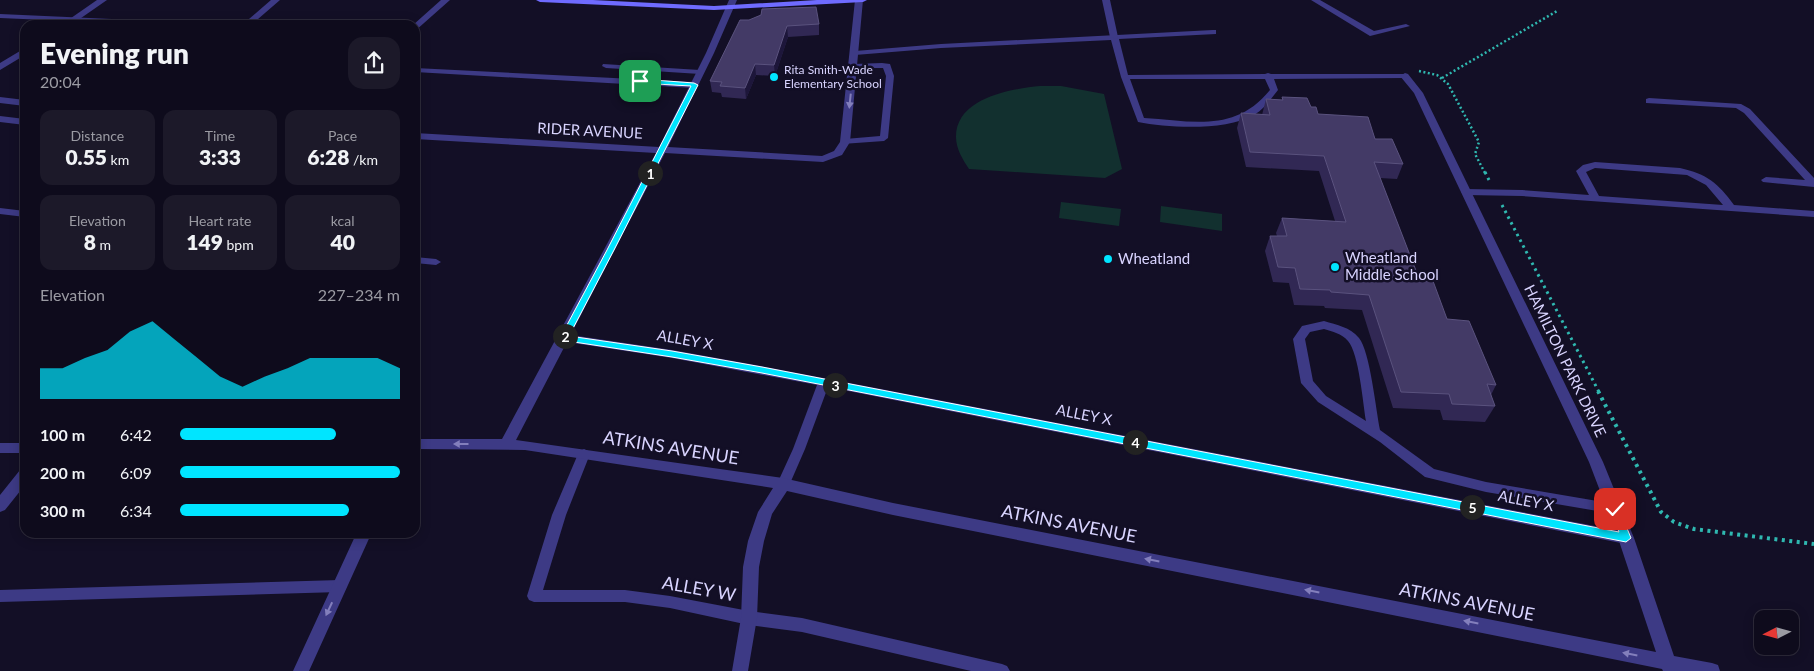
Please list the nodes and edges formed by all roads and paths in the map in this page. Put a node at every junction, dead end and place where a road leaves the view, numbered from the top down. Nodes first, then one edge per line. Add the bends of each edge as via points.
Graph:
1 (103, 0) edge
2 (276, 0) edge
3 (446, 0) edge
4 (540, 0) edge
5 (690, 0) edge
6 (859, 0) edge
7 (863, 0) edge
8 (1106, 0) edge
9 (1315, 0) edge
10 (578, 1) edge
11 (733, 2) edge
12 (1558, 11) dead end
13 (0, 16) edge
14 (75, 18) junction
15 (72, 20) edge
16 (103, 20) edge
17 (252, 20) edge
18 (420, 23) edge
19 (1406, 26) dead end
20 (1212, 32) dead end
21 (1114, 37) junction
22 (855, 53) junction
23 (20, 54) edge
24 (627, 57) dead end
25 (606, 66) dead end
26 (854, 66) junction
27 (621, 67) junction
28 (0, 68) edge
29 (420, 70) edge
30 (1419, 70) dead end
31 (700, 72) junction
32 (1268, 75) junction
33 (1405, 76) joint
34 (1125, 77) junction
35 (1442, 78) junction
36 (694, 85) junction
37 (0, 100) edge
38 (1649, 101) dead end
39 (20, 102) edge
40 (0, 119) edge
41 (20, 121) edge
42 (420, 136) edge
43 (845, 142) junction
44 (662, 150) junction
45 (1766, 180) dead end
46 (1813, 184) edge
47 (1491, 185) dead end
48 (1466, 192) junction
49 (1498, 198) dead end
50 (1595, 198) junction
51 (1731, 208) junction
52 (0, 211) edge
53 (20, 213) edge
54 (1814, 214) edge
55 (420, 260) edge
56 (436, 262) dead end
57 (564, 338) junction
58 (824, 382) junction
59 (1374, 433) junction
60 (420, 444) edge
61 (507, 444) junction
62 (0, 448) edge
63 (20, 448) edge
64 (584, 454) junction
65 (20, 480) edge
66 (783, 484) junction
67 (0, 506) edge
68 (1615, 509) junction
69 (361, 538) edge
70 (1626, 538) junction
71 (1814, 544) edge
72 (340, 586) junction
73 (0, 596) edge
74 (749, 618) junction
75 (1669, 666) edge
76 (301, 671) edge
77 (740, 671) edge
78 (1002, 671) edge
79 (1712, 671) edge

1 - 14 street
2 - 17 street
3 - 18 street
4 - 10 main road
5 - 11 main road
6 - 7 main road
6 - 11 main road
6 - 22 street
8 - 21 street
9 - 19 lane via 1373,34
10 - 11 main road
11 - 31 street
12 - 35 path
13 - 14 lane
14 - 15 street
14 - 16 lane
20 - 21 lane
21 - 22 lane
21 - 34 lane
22 - 26 street
23 - 28 street
24 - 27 lane
25 - 27 lane
26 -> 43 street
26 - 43 lane via 887,66 890,76 884,138
27 - 31 lane
29 - 36 lane
30 - 35 path
31 - 36 street
32 - 33 lane
32 - 34 lane
32 - 34 lane via 1274,90 1260,106 1245,116 1219,124 1142,120
33 - 48 street, HAMILTON PARK DRIVE via 1418,93
35 - 47 path via 1479,142 1475,154
36 - 44 street
37 - 39 street
38 - 46 lane via 1738,106 1747,111
40 - 41 lane
42 - 44 street, RIDER AVENUE
43 - 44 street, RIDER AVENUE via 838,153 823,159
44 - 57 street
45 - 46 lane
48 - 50 lane
48 - 68 street, HAMILTON PARK DRIVE via 1596,462
49 - 71 path via 1661,512 1674,522 1694,529
50 - 51 lane
50 - 51 lane via 1581,171 1586,167 1680,171 1714,185
51 - 54 lane
52 - 53 street
55 - 56 lane
57 - 58 lane, ALLEY X
57 - 61 street
58 - 66 lane
58 - 70 lane, ALLEY X
59 - 59 lane via 1322,399 1307,383 1299,339 1306,329 1324,325 1344,331 1355,341 1363,366
59 - 68 lane via 1430,473 1486,487
61 -> 60 street, ATKINS AVENUE
61 - 64 street, ATKINS AVENUE
62 - 63 street
64 - 66 street, ATKINS AVENUE
64 - 74 lane, ALLEY W via 559,515 534,596 625,596
65 - 67 street
66 - 74 street via 765,512 756,541 751,568
75 -> 66 street, ATKINS AVENUE
68 - 70 street, HAMILTON PARK DRIVE
69 - 72 street
70 - 75 street, HAMILTON PARK DRIVE
72 - 73 lane
72 -> 76 street
74 - 77 street
74 - 78 lane, ALLEY W via 802,625
75 - 79 street, ATKINS AVENUE

